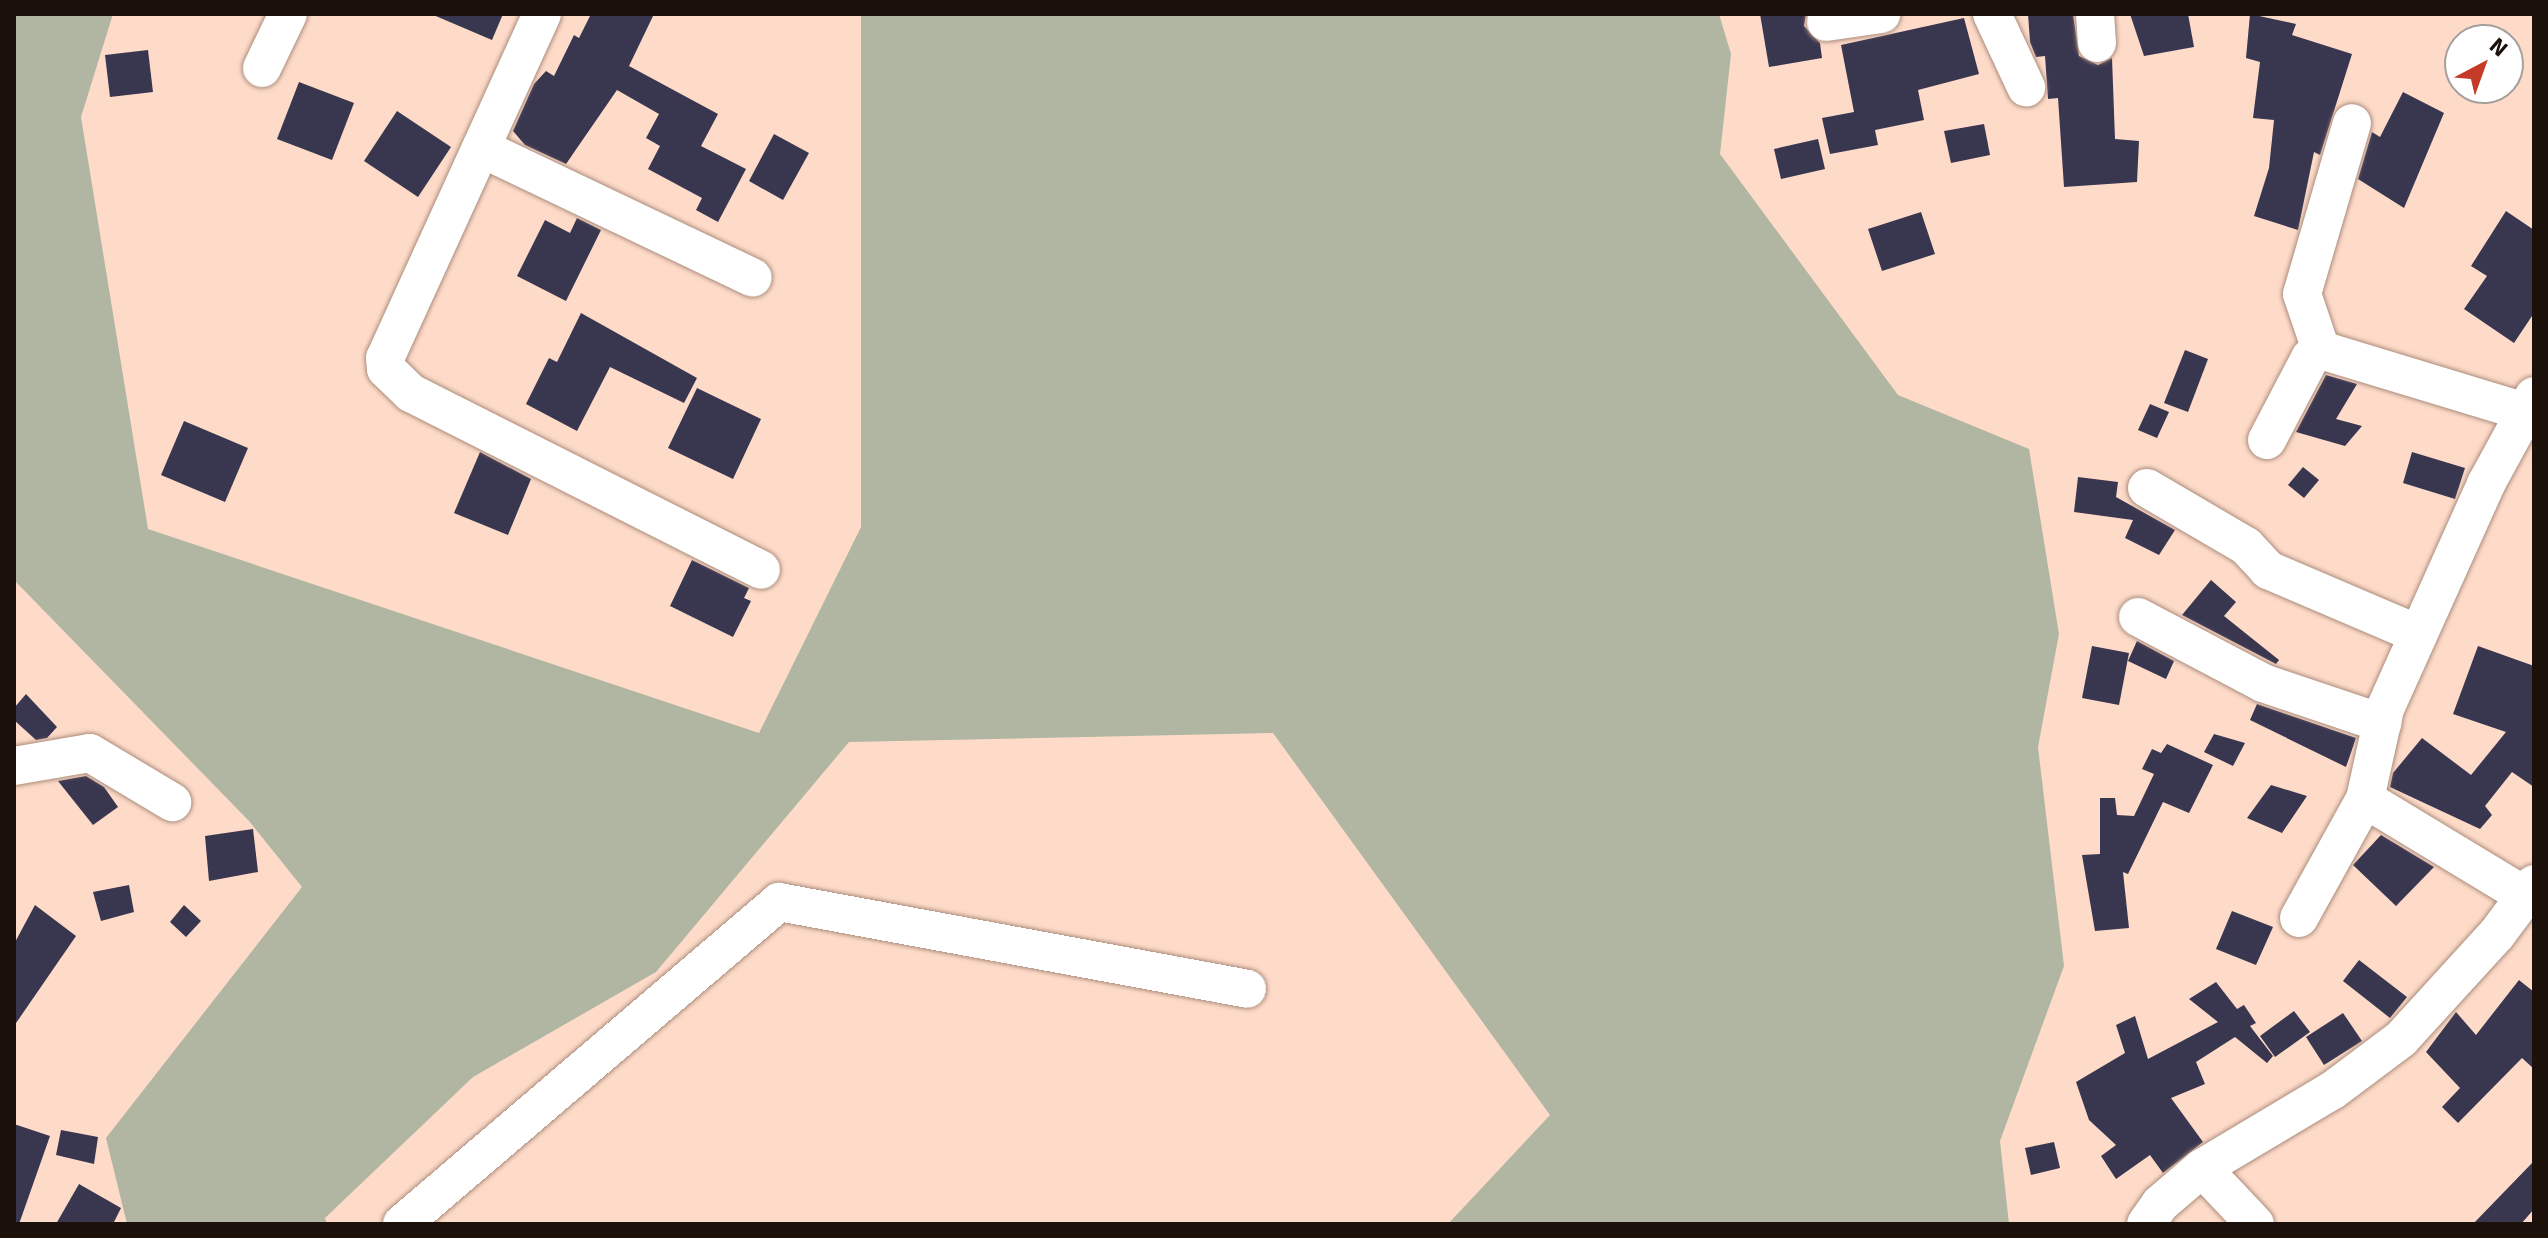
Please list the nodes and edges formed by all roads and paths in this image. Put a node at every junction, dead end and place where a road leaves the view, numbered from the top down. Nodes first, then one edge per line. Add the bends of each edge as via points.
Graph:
1 (288, 14) edge
2 (542, 14) edge
3 (1881, 14) edge
4 (1992, 14) edge
5 (1826, 22) dead end
6 (262, 68) dead end
7 (2026, 87) dead end
8 (2352, 123) dead end
9 (481, 148) junction
10 (753, 278) dead end
11 (2321, 350) junction
12 (2530, 404) edge
13 (2267, 440) dead end
14 (2147, 488) dead end
15 (761, 570) dead end
16 (2138, 617) dead end
17 (2418, 634) junction
18 (2382, 723) junction
19 (14, 766) edge
20 (2365, 799) junction
21 (172, 802) dead end
22 (2530, 890) edge
23 (2299, 918) dead end
24 (1247, 989) dead end
25 (2202, 1168) junction
26 (402, 1224) edge
27 (2146, 1224) edge
28 (2255, 1224) edge

1 - 6 street
2 - 9 street
3 - 5 street
4 - 7 street
8 - 11 street via 2302,294
9 - 10 street
9 - 15 street via 385,358 394,382
11 - 12 street
11 - 13 street via 2310,358
12 - 17 street via 2486,484
14 - 17 street via 2246,546 2268,570
16 - 18 street via 2263,683
17 - 18 street
18 - 20 street
19 - 21 street via 90,753
20 - 22 street
20 - 23 street
22 - 25 street via 2401,1039 2333,1090
24 - 26 street via 779,902
25 - 27 street via 2160,1204
25 - 28 street

